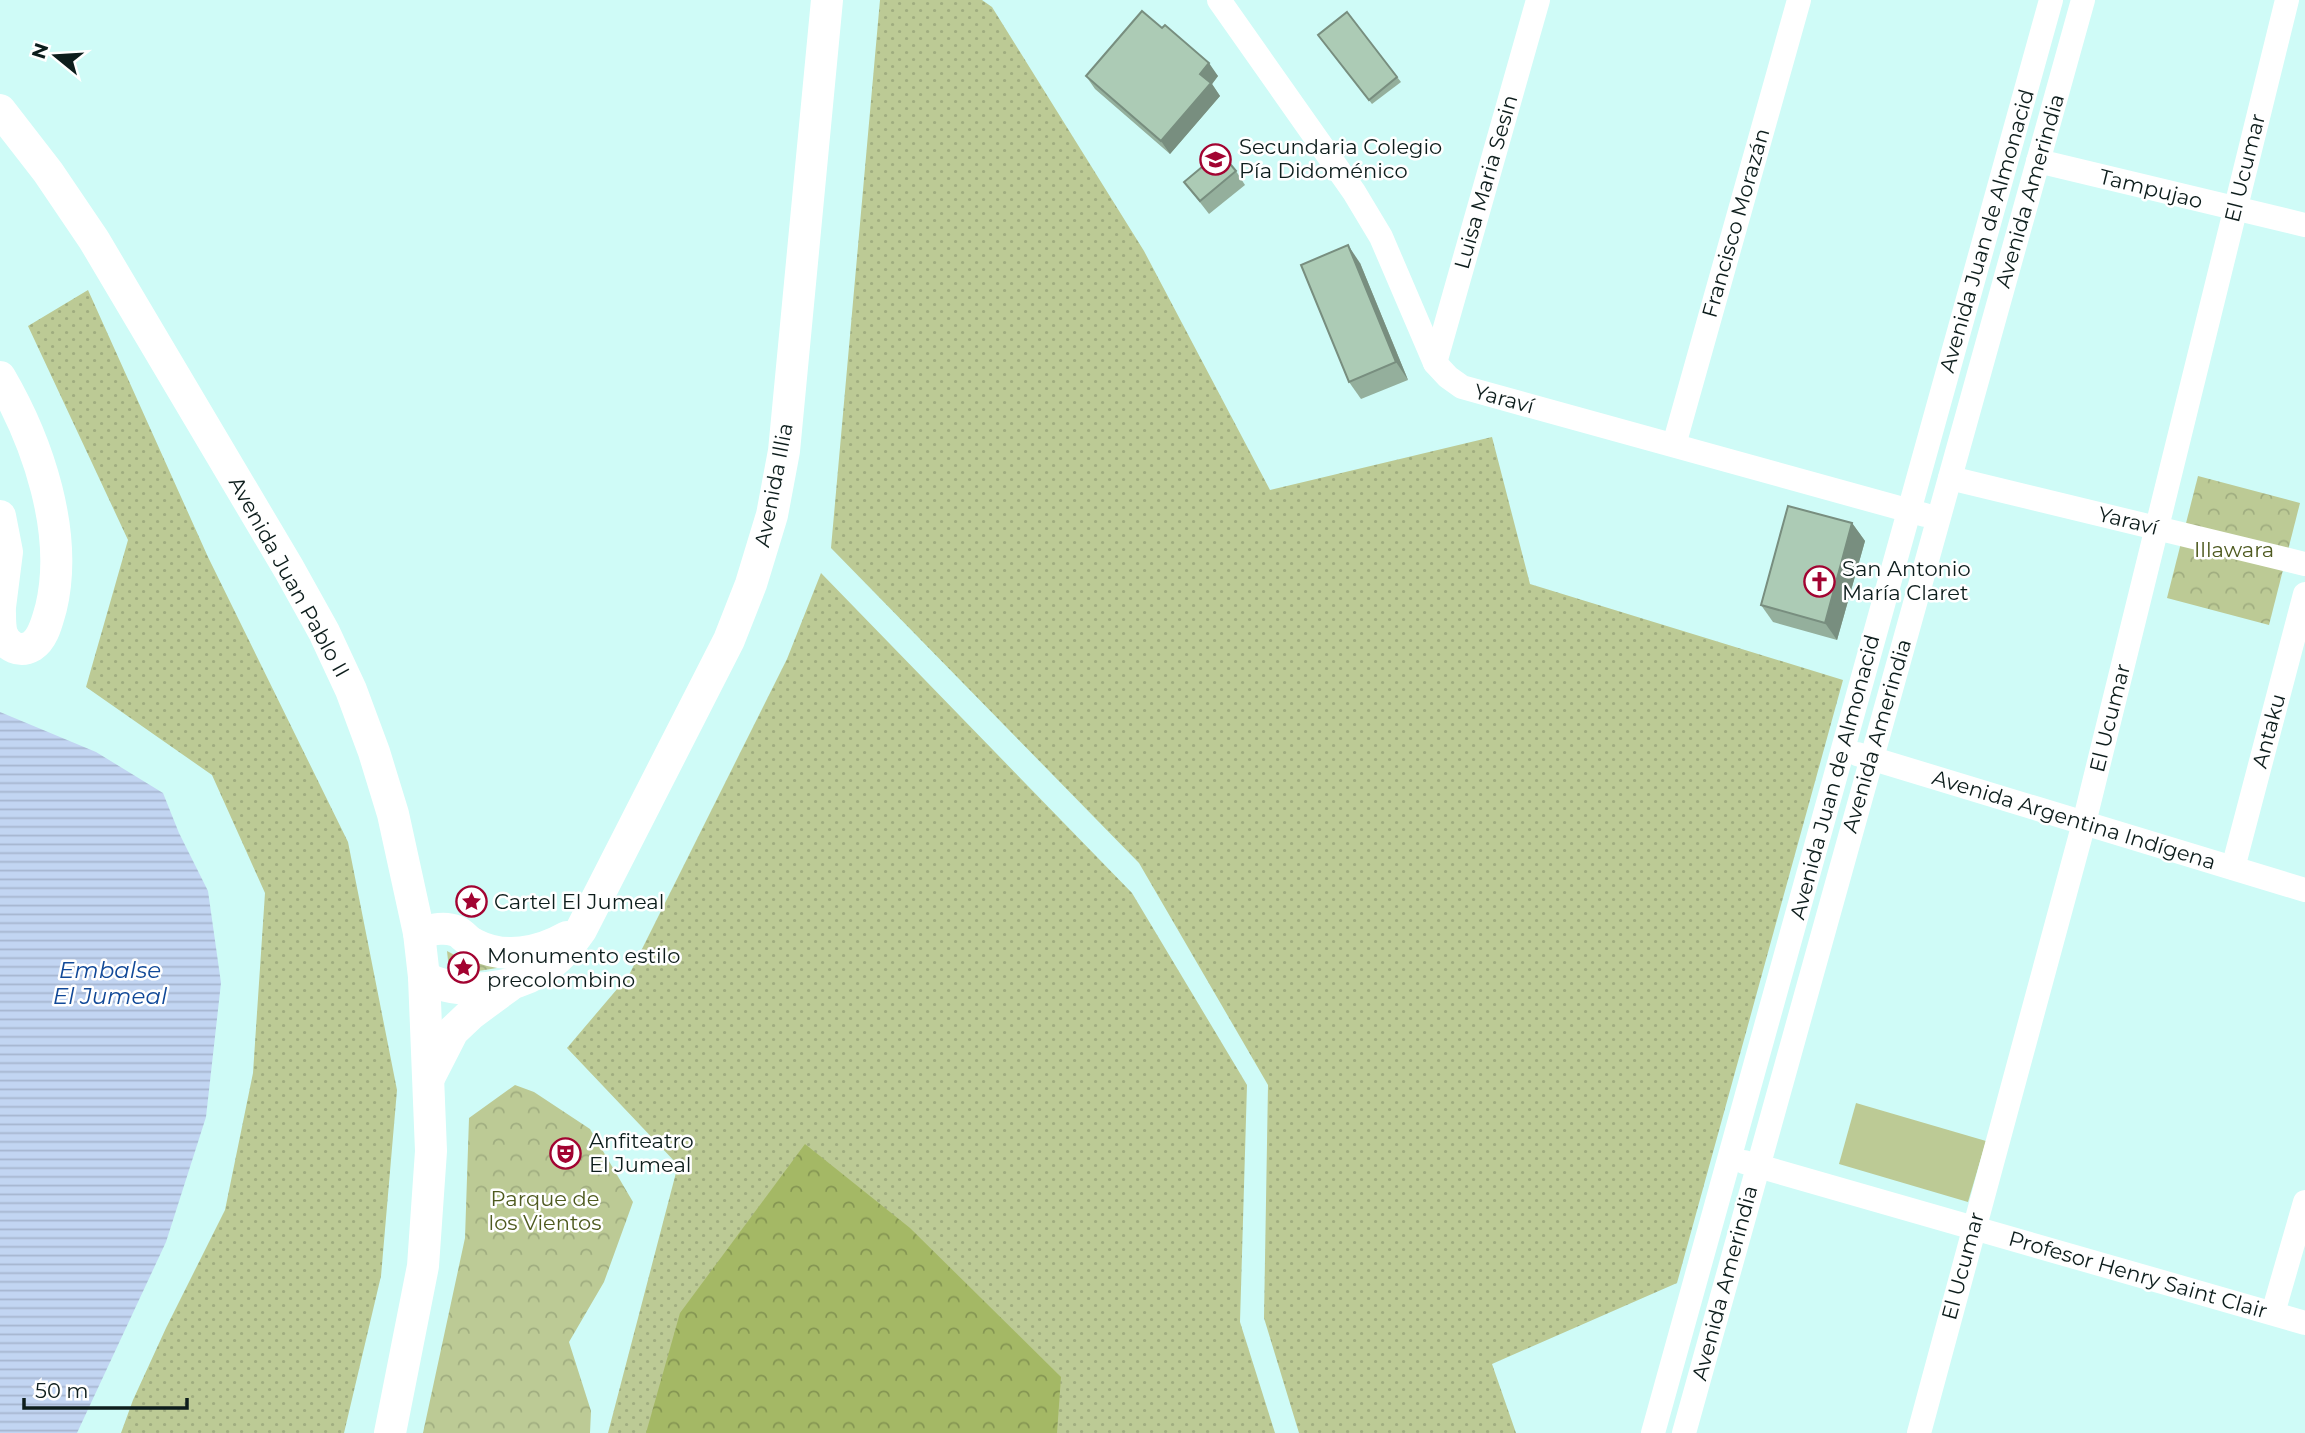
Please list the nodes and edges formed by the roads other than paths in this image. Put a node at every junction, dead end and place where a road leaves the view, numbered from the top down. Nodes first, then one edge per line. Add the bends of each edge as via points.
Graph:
1 (827, 0) edge
2 (1219, 0) edge
3 (1538, 0) edge
4 (1799, 0) edge
5 (2051, 0) edge
6 (2083, 0) edge
7 (2287, 0) edge
8 (0, 110) edge
9 (2038, 161) junction
10 (2235, 209) junction
11 (2305, 225) edge
12 (1435, 363) junction
13 (0, 377) edge
14 (1674, 445) junction
15 (1950, 478) junction
16 (1909, 510) junction
17 (0, 516) edge
18 (1938, 519) junction
19 (2157, 528) junction
20 (2305, 564) edge
21 (2305, 594) edge
22 (0, 607) edge
23 (0, 613) edge
24 (1843, 749) junction
25 (1870, 758) junction
26 (2084, 823) junction
27 (2233, 868) junction
28 (2305, 890) edge
29 (581, 930) junction
30 (419, 933) junction
31 (424, 977) junction
32 (514, 982) junction
33 (429, 1078) junction
34 (1729, 1158) junction
35 (1758, 1166) junction
36 (2305, 1202) edge
37 (1973, 1229) junction
38 (2273, 1313) junction
39 (2305, 1323) edge
40 (390, 1433) edge
41 (1653, 1433) edge
42 (1684, 1433) edge
43 (1919, 1433) edge

1 - 29 main road, Avenida Illia via 784,451 772,515 729,640
2 - 12 street, Yaraví via 1381,237
3 - 12 street, Luisa Maria Sesin
4 - 14 street, Francisco Morazán
5 - 16 street, Avenida Juan de Almonacid
6 - 9 street, Avenida Amerindia
7 - 10 street, El Ucumar
8 - 30 main road, Avenida Juan Pablo II via 94,240 324,632 374,752
9 - 10 street, Tampujao
9 - 15 street, Avenida Amerindia
10 - 11 street, Tampujao
10 - 19 street, El Ucumar
12 - 14 street, Yaraví via 1462,387
13 - 23 main road via 36,450 57,561 47,625 39,640 22,650 11,647 2,634
14 - 16 street, Yaraví
15 - 18 street, Avenida Amerindia
15 - 19 street, Yaraví
16 - 18 street, Yaraví
16 - 24 street, Avenida Juan de Almonacid
17 - 22 main road via 7,552
18 - 25 street, Avenida Amerindia
19 - 20 street, Yaraví
19 - 26 street, El Ucumar
21 - 27 street, Antaku
24 - 25 street, Avenida Argentina Indígena
24 - 34 street, Avenida Juan de Almonacid
25 - 26 street, Avenida Argentina Indígena
25 - 35 street, Avenida Amerindia
26 - 27 street, Avenida Argentina Indígena
26 - 37 street, El Ucumar
27 - 28 street, Avenida Argentina Indígena
29 - 30 main road via 553,946 519,954 494,952 457,932 438,928
29 - 32 main road, Avenida Illia via 546,968
30 - 31 main road, Avenida Juan Pablo II
31 - 32 main road, Avenida Illia via 449,988 470,990
31 - 33 main road, Avenida Juan Pablo II
32 - 33 main road, Avenida Illia via 453,1031
33 - 40 main road, Avenida Juan Pablo II via 423,1266
34 - 35 street, Profesor Henry Saint Clair
34 - 41 street, Avenida Juan de Almonacid
35 - 37 street, Profesor Henry Saint Clair
35 - 42 street, Avenida Amerindia
36 - 38 street
37 - 38 street, Profesor Henry Saint Clair
37 - 43 street, El Ucumar
38 - 39 street, Profesor Henry Saint Clair

